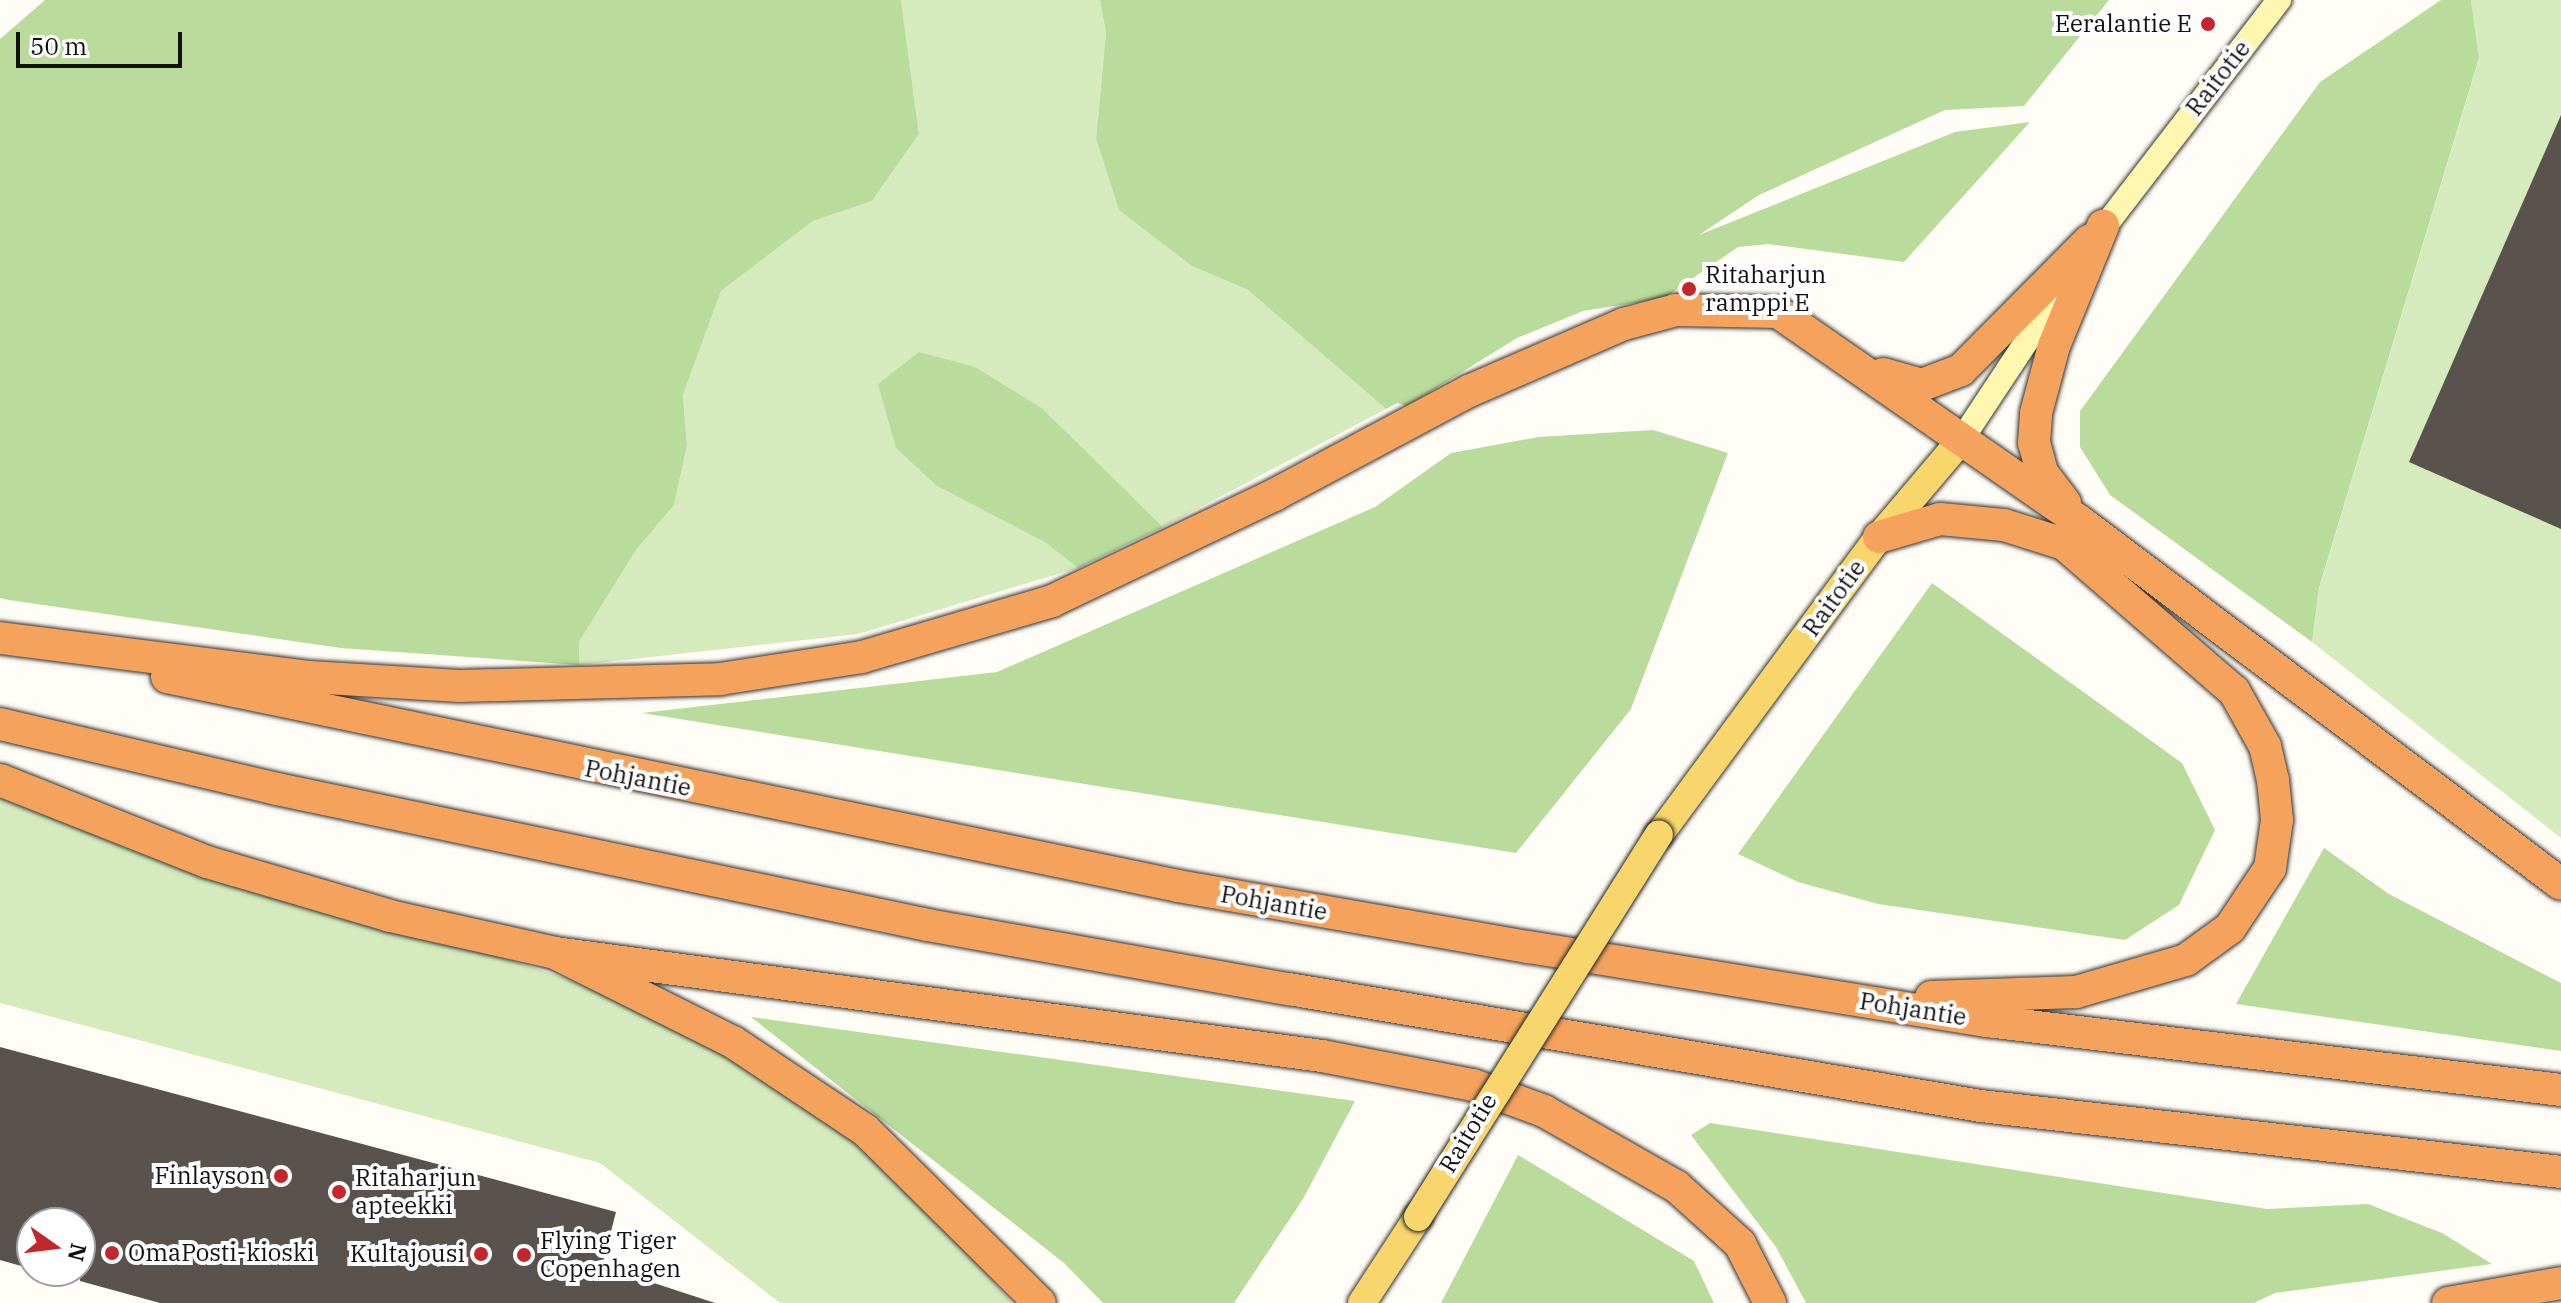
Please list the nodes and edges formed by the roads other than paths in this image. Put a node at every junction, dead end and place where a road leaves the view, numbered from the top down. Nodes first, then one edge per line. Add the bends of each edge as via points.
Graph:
1 (2279, 0) edge
2 (2103, 226) junction
3 (1859, 365) junction
4 (1962, 439) junction
5 (2079, 521) junction
6 (1879, 537) junction
7 (0, 638) edge
8 (0, 724) edge
9 (0, 780) edge
10 (2561, 884) edge
11 (555, 953) junction
12 (1838, 997) junction
13 (2561, 1090) edge
14 (2561, 1172) edge
15 (1418, 1217) junction
16 (2561, 1283) edge
17 (1040, 1303) edge
18 (1362, 1303) edge
19 (1381, 1303) edge
20 (1770, 1303) edge
21 (2448, 1303) edge

1 - 2 main road, Raitotie
2 - 3 highway via 1961,370 1922,385
2 - 4 main road, Raitotie
2 - 5 highway via 2054,346 2034,443 2042,472
3 - 4 highway
3 - 7 highway via 1778,312 1676,310 1624,324 1469,391 1274,495 1052,601 862,657 720,679 460,686 309,677
4 - 5 highway
4 - 6 main road, Raitotie
5 - 10 highway
6 - 12 highway via 1940,519 2004,525 2064,544 2234,691 2265,746 2277,820 2270,868 2249,905 2230,928 2163,969 2076,992
6 - 15 main road, Raitotie, bridge via 1659,835
7 - 12 highway, Pohjantie via 436,737 1147,880
8 - 14 highway via 277,789 928,925 1289,989 1981,1106
9 - 11 highway via 207,862 390,916
11 - 17 highway via 733,1042 865,1130
11 - 20 highway via 1322,1056 1473,1085 1544,1111 1677,1187 1740,1244
12 - 13 highway, Pohjantie via 1987,1021
15 - 18 main road, Raitotie
15 - 19 main road, Raitotie
16 - 21 highway

